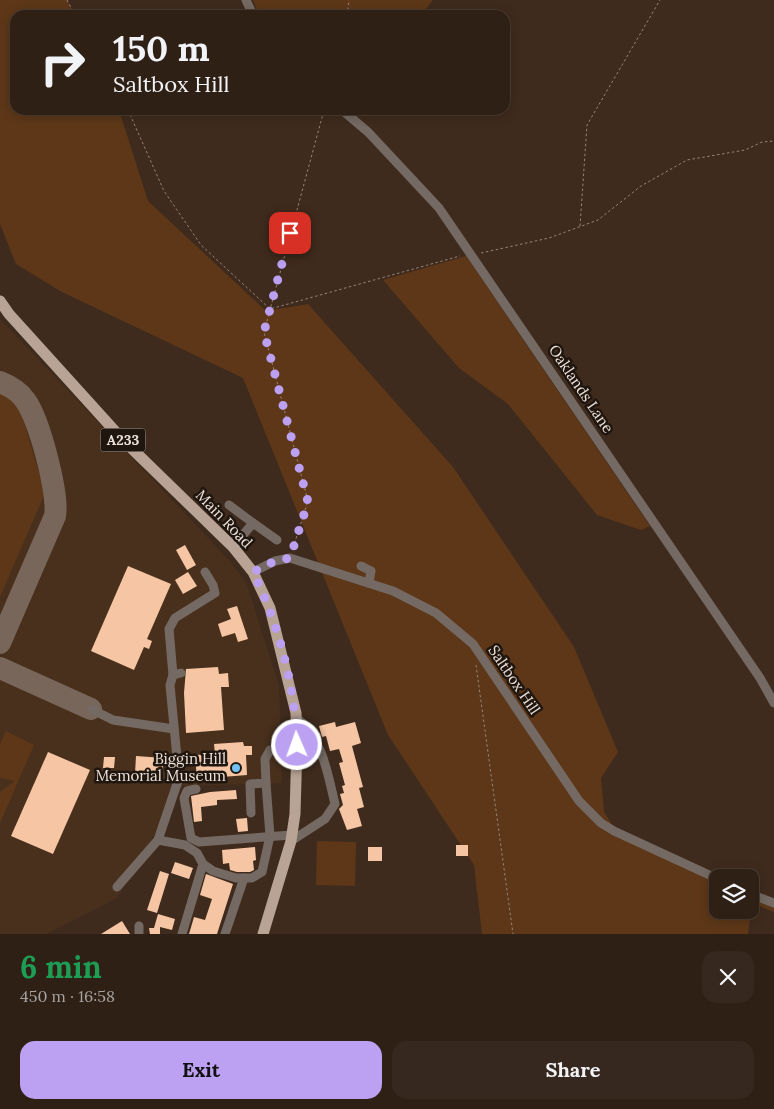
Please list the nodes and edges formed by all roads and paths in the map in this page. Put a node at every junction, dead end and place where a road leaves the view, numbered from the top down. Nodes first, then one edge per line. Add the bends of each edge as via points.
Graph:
1 (660, 0) edge
2 (130, 115) edge
3 (323, 115) edge
4 (348, 115) edge
5 (774, 141) edge
6 (580, 227) junction
7 (472, 253) junction
8 (0, 302) edge
9 (270, 309) junction
10 (229, 505) dead end
11 (253, 523) junction
12 (277, 540) dead end
13 (233, 547) junction
14 (290, 558) junction
15 (361, 566) dead end
16 (205, 572) dead end
17 (253, 572) junction
18 (369, 583) junction
19 (476, 664) dead end
20 (774, 703) edge
21 (91, 709) dead end
22 (296, 717) junction
23 (174, 729) junction
24 (297, 745) junction
25 (266, 783) junction
26 (196, 789) dead end
27 (251, 813) dead end
28 (270, 836) junction
29 (291, 838) junction
30 (158, 840) junction
31 (203, 864) junction
32 (709, 875) edge
33 (244, 878) junction
34 (118, 887) dead end
35 (759, 897) edge
36 (774, 903) edge
37 (182, 934) edge
38 (224, 934) edge
39 (263, 934) edge
40 (513, 934) edge

1 - 6 path via 587,125
2 - 9 path via 164,190 201,245
3 - 9 path
4 - 7 street, Oaklands Lane via 440,208
5 - 6 path via 762,142 745,150 687,160 641,186 598,220
6 - 7 path via 549,238
7 - 9 path
7 - 20 street, Oaklands Lane
8 - 13 main road, Main Road / A233 via 123,440
9 - 14 path via 264,332 308,502
10 - 11 street
11 - 12 street
11 - 13 street
13 - 17 main road, Main Road / A233
14 - 17 street via 275,561
14 - 18 street, Saltbox Hill
15 - 18 street via 371,571
16 - 23 street via 214,585 214,593 175,618 170,629 177,674 170,685
17 - 22 main road, Main Road / A233 via 270,608
18 - 32 street, Saltbox Hill via 436,613 473,644 579,801 600,823
19 - 40 path
21 - 23 street via 113,720
22 - 24 main road, Main Road / A233
22 - 29 street via 310,729 323,756 335,804 325,819
23 - 30 street via 179,778
24 - 25 street via 270,750 265,759
24 - 29 main road, Main Road / A233
25 - 27 street via 250,784
25 - 28 street
26 - 28 street via 184,798 191,838 199,842
28 - 29 street
28 - 33 street via 262,872 252,878
29 - 39 main road, Main Road / A233
30 - 31 street via 185,845 197,853
30 - 34 street
31 - 33 street via 213,871
31 - 37 street
33 - 38 street
35 - 36 street

